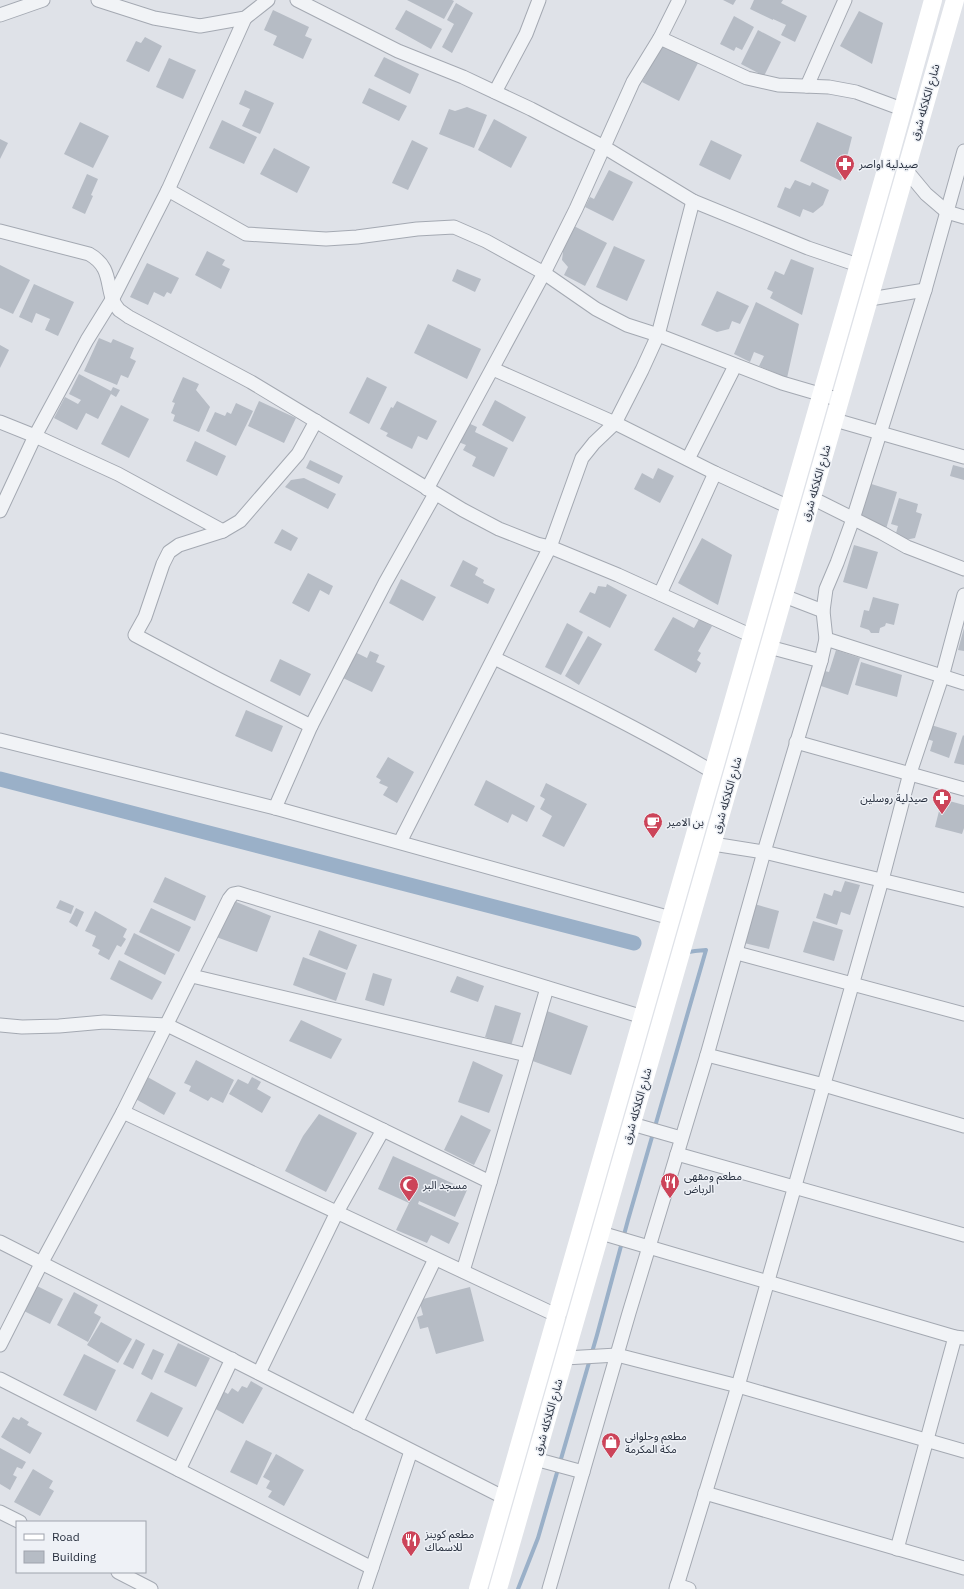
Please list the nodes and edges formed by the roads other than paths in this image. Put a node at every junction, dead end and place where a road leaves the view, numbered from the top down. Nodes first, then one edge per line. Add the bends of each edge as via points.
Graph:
1 (43, 0) edge
2 (98, 0) edge
3 (268, 0) edge
4 (297, 0) edge
5 (539, 0) edge
6 (679, 0) edge
7 (845, 0) edge
8 (933, 0) edge
9 (955, 0) edge
10 (0, 16) edge
11 (245, 18) junction
12 (660, 38) junction
13 (807, 86) junction
14 (495, 92) junction
15 (902, 109) junction
16 (604, 147) junction
17 (964, 151) edge
18 (906, 170) junction
19 (168, 190) junction
20 (693, 201) junction
21 (947, 212) junction
22 (964, 217) edge
23 (0, 231) edge
24 (858, 265) junction
25 (544, 273) junction
26 (925, 290) junction
27 (114, 298) junction
28 (870, 299) junction
29 (658, 335) junction
30 (735, 366) junction
31 (493, 369) junction
32 (820, 395) junction
33 (840, 400) junction
34 (835, 420) junction
35 (316, 421) junction
36 (0, 422) edge
37 (615, 423) junction
38 (880, 432) junction
39 (35, 436) junction
40 (964, 457) edge
41 (688, 459) junction
42 (715, 472) junction
43 (431, 492) junction
44 (812, 498) junction
45 (789, 506) junction
46 (0, 511) edge
47 (853, 519) junction
48 (223, 531) junction
49 (550, 547) junction
50 (964, 568) edge
51 (660, 594) junction
52 (964, 595) edge
53 (784, 596) junction
54 (823, 611) junction
55 (752, 636) junction
56 (826, 639) junction
57 (769, 647) junction
58 (494, 658) junction
59 (821, 661) junction
60 (942, 677) junction
61 (964, 683) edge
62 (311, 726) junction
63 (0, 740) edge
64 (796, 742) junction
65 (713, 772) junction
66 (910, 773) junction
67 (964, 789) edge
68 (275, 808) junction
69 (400, 842) junction
70 (712, 844) junction
71 (764, 852) junction
72 (882, 880) junction
73 (964, 900) edge
74 (671, 918) junction
75 (737, 953) junction
76 (192, 976) junction
77 (852, 984) junction
78 (547, 988) junction
79 (964, 1014) edge
80 (643, 1017) junction
81 (0, 1025) edge
82 (167, 1025) junction
83 (527, 1055) junction
84 (707, 1055) junction
85 (824, 1086) junction
86 (123, 1112) junction
87 (632, 1124) junction
88 (964, 1126) edge
89 (383, 1130) junction
90 (682, 1138) junction
91 (677, 1154) junction
92 (490, 1182) junction
93 (795, 1187) junction
94 (337, 1212) junction
95 (601, 1233) junction
96 (964, 1235) edge
97 (0, 1242) edge
98 (649, 1247) junction
99 (435, 1259) junction
100 (42, 1262) junction
101 (463, 1272) junction
102 (768, 1282) junction
103 (558, 1316) junction
104 (959, 1337) edge
105 (0, 1345) edge
106 (617, 1355) junction
107 (565, 1358) junction
108 (232, 1359) junction
109 (259, 1373) junction
110 (0, 1379) edge
111 (738, 1386) junction
112 (356, 1423) junction
113 (927, 1440) junction
114 (411, 1451) junction
115 (964, 1451) edge
116 (536, 1459) junction
117 (179, 1470) junction
118 (583, 1472) junction
119 (705, 1493) junction
120 (505, 1498) junction
121 (0, 1512) edge
122 (18, 1521) edge
123 (897, 1549) junction
124 (372, 1568) junction
125 (964, 1568) edge
126 (120, 1573) edge
127 (680, 1588) edge
128 (151, 1589) edge
129 (365, 1589) edge
130 (478, 1589) edge
131 (498, 1589) edge
132 (549, 1589) edge

1 - 10 street
2 - 11 street via 154,18 200,26
3 - 11 street
4 - 14 street via 398,51
5 - 14 street via 526,34
6 - 12 street
7 - 13 street
8 - 15 street, شارع الكلاكله شرق
9 - 18 street, شارع الكلاكله شرق
11 - 19 street
12 - 13 street via 747,78 778,85
12 - 16 street via 633,82
13 - 15 street via 856,92
14 - 16 street
15 - 24 street, شارع الكلاكله شرق
16 - 20 street
16 - 25 street
17 - 21 street
18 - 21 street via 926,194
18 - 28 street, شارع الكلاكله شرق
19 - 25 street via 246,234 326,239 357,238 416,229 454,227 486,241
19 - 27 street
20 - 24 street via 808,248
20 - 29 street
21 - 22 street
21 - 26 street
23 - 27 street via 97,258 104,266
24 - 32 street, شارع الكلاكله شرق
25 - 29 street via 596,309 627,325
25 - 31 street
26 - 28 street
26 - 38 street
27 - 35 street via 118,309 129,317 251,382
27 - 39 street via 87,340
28 - 33 street, شارع الكلاكله شرق
29 - 30 street
29 - 37 street
30 - 32 street
30 - 41 street
31 - 37 street
31 - 43 street
32 - 33 street
32 - 45 street, شارع الكلاكله شرق
33 - 34 street, شارع الكلاكله شرق
34 - 38 street
34 - 44 street, شارع الكلاكله شرق
35 - 43 street
35 - 48 street via 298,454 240,521
36 - 39 street
37 - 41 street
37 - 49 street via 582,458
38 - 40 street
38 - 47 street
39 - 46 street
39 - 48 street via 118,474
41 - 42 street
42 - 45 street
42 - 51 street
43 - 49 street via 499,529
43 - 62 street
44 - 47 street
44 - 53 street, شارع الكلاكله شرق
45 - 55 street, شارع الكلاكله شرق
47 - 50 street via 907,547
47 - 54 street via 826,588
48 - 62 street via 179,545 169,552 146,617 135,635
49 - 51 street
49 - 58 street
51 - 55 street
52 - 60 street
53 - 54 street
53 - 57 street, شارع الكلاكله شرق
54 - 56 street
55 - 65 street, شارع الكلاكله شرق
56 - 59 street
56 - 60 street
57 - 59 street
57 - 70 street, شارع الكلاكله شرق
58 - 65 street via 602,710
58 - 69 street
59 - 64 street
60 - 61 street
60 - 66 street
62 - 68 street
63 - 68 street
64 - 66 street
64 - 71 street
65 - 74 street, شارع الكلاكله شرق
66 - 67 street
66 - 72 street
68 - 69 street
69 - 74 street
70 - 71 street
70 - 87 street, شارع الكلاكله شرق
71 - 72 street
71 - 75 street
72 - 73 street
72 - 77 street
74 - 80 street, شارع الكلاكله شرق
75 - 77 street
75 - 84 street
76 - 78 street via 229,899 238,893
76 - 82 street
76 - 83 street
77 - 79 street
77 - 85 street
78 - 80 street
78 - 83 street
80 - 103 street, شارع الكلاكله شرق
81 - 82 street via 59,1026 104,1022
82 - 86 street
82 - 89 street
83 - 92 street
84 - 85 street
84 - 90 street
85 - 88 street
85 - 93 street
86 - 94 street
86 - 100 street
87 - 90 street
87 - 95 street, شارع الكلاكله شرق
89 - 92 street
89 - 94 street
90 - 91 street
91 - 93 street
91 - 98 street
92 - 101 street
93 - 96 street
93 - 102 street
94 - 99 street
94 - 109 street
95 - 98 street
95 - 107 street, شارع الكلاكله شرق
97 - 100 street
98 - 102 street
98 - 106 street
99 - 101 street
99 - 112 street
100 - 105 street
100 - 108 street
101 - 103 street
102 - 104 street
102 - 111 street
103 - 120 street, شارع الكلاكله شرق
104 - 113 street
106 - 107 street
106 - 111 street
106 - 118 street
107 - 116 street, شارع الكلاكله شرق
108 - 109 street
108 - 117 street
109 - 112 street
110 - 117 street
111 - 113 street
111 - 119 street
112 - 114 street
113 - 115 street
113 - 123 street
114 - 120 street
114 - 124 street
116 - 118 street
116 - 131 street, شارع الكلاكله شرق
117 - 124 street
118 - 132 street
119 - 123 street
119 - 127 street
120 - 130 street, شارع الكلاكله شرق
121 - 122 street
123 - 125 street
124 - 129 street
126 - 128 street

